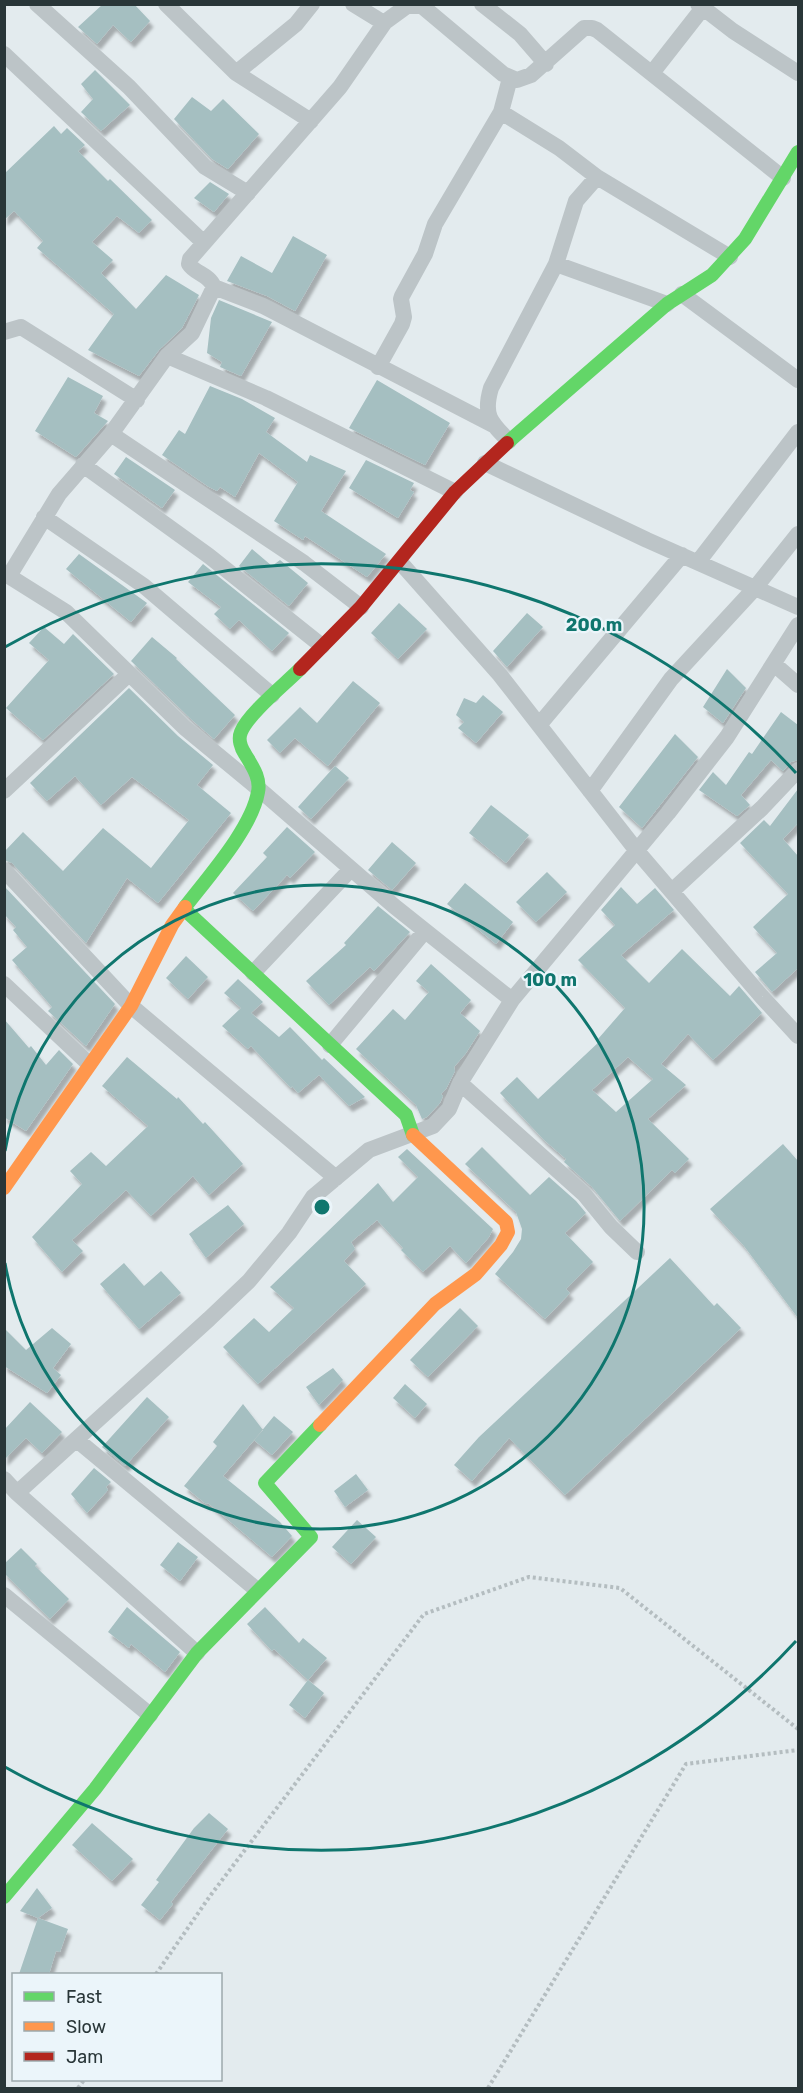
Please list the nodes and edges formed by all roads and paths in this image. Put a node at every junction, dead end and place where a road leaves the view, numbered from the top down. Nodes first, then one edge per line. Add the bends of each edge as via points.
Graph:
1 (37, 4) edge
2 (165, 4) edge
3 (312, 4) edge
4 (353, 4) edge
5 (482, 4) edge
6 (702, 6) edge
7 (385, 22) junction
8 (4, 54) edge
9 (546, 64) junction
10 (236, 73) junction
11 (652, 73) junction
12 (798, 74) edge
13 (510, 78) junction
14 (501, 112) junction
15 (311, 121) junction
16 (798, 152) edge
17 (597, 177) junction
18 (783, 178) junction
19 (248, 193) junction
20 (203, 242) junction
21 (730, 257) junction
22 (556, 264) junction
23 (214, 287) junction
24 (682, 294) junction
25 (667, 304) junction
26 (4, 332) edge
27 (167, 356) junction
28 (378, 367) junction
29 (798, 380) edge
30 (137, 400) junction
31 (493, 425) junction
32 (798, 432) edge
33 (111, 434) junction
34 (508, 441) junction
35 (485, 463) junction
36 (82, 465) junction
37 (455, 492) junction
38 (44, 517) junction
39 (798, 534) edge
40 (682, 555) junction
41 (400, 562) junction
42 (698, 562) junction
43 (7, 575) edge
44 (755, 588) junction
45 (361, 607) junction
46 (798, 608) edge
47 (798, 625) edge
48 (322, 646) junction
49 (774, 664) junction
50 (129, 674) junction
51 (798, 685) edge
52 (272, 695) junction
53 (539, 725) junction
54 (798, 770) edge
55 (259, 789) junction
56 (4, 791) edge
57 (590, 791) junction
58 (637, 851) junction
59 (351, 869) junction
60 (4, 870) edge
61 (672, 891) junction
62 (184, 909) junction
63 (425, 931) junction
64 (253, 973) junction
65 (4, 984) edge
66 (512, 1000) junction
67 (131, 1006) junction
68 (793, 1017) edge
69 (798, 1036) edge
70 (330, 1045) junction
71 (89, 1064) junction
72 (460, 1083) junction
73 (412, 1134) junction
74 (336, 1178) junction
75 (4, 1188) edge
76 (637, 1252) dead end
77 (77, 1440) junction
78 (4, 1479) edge
79 (17, 1492) junction
80 (257, 1590) junction
81 (4, 1595) edge
82 (197, 1653) junction
83 (150, 1715) junction
84 (798, 1729) edge
85 (798, 1750) edge
86 (4, 1897) edge
87 (157, 1973) edge
88 (488, 2088) edge

1 - 19 street via 129,87 206,167
2 - 10 street
3 - 10 street via 296,24
4 - 7 street
5 - 9 street via 520,34
6 - 11 street
6 - 12 street
7 - 13 street via 407,6 422,6
7 - 15 street
8 - 20 street
9 - 11 street via 584,28 592,28
9 - 13 street via 524,79
10 - 15 street
11 - 18 street
13 - 14 street
14 - 17 street
14 - 28 street via 435,224 425,254 401,299 405,317
15 - 19 street
16 - 18 street
17 - 21 street
17 - 22 street via 576,201
18 - 21 street
19 - 20 street
20 - 23 street via 189,264
21 - 24 street via 712,275
22 - 25 street
22 - 31 street via 491,388 487,413
23 - 27 street via 192,333
23 - 28 street via 263,306
24 - 25 street
24 - 29 street
25 - 34 street
26 - 30 street via 21,327
27 - 30 street
27 - 37 street via 266,398
28 - 31 street
30 - 33 street
31 - 34 street
32 - 42 street
33 - 36 street
33 - 45 street via 304,563
34 - 35 street
35 - 37 street
35 - 40 street
36 - 38 street
36 - 48 street via 209,556
37 - 41 street
38 - 43 street
38 - 52 street via 144,586
39 - 44 street
40 - 42 street
40 - 53 street
41 - 45 street
41 - 53 street
42 - 44 street
43 - 50 street via 66,612
44 - 46 street
44 - 57 street via 671,679
45 - 48 street
47 - 49 street
48 - 52 street
49 - 51 street
49 - 58 street via 727,737
50 - 55 street via 185,728
50 - 56 street
52 - 55 street via 240,734 241,747 257,775
53 - 57 street
54 - 61 street
55 - 59 street
55 - 62 street via 241,831
57 - 58 street
58 - 61 street
58 - 66 street
59 - 63 street
59 - 64 street
60 - 67 street
61 - 68 street via 762,997
62 - 64 street
62 - 67 street
63 - 66 street
63 - 70 street
64 - 70 street
65 - 71 street
66 - 72 street
67 - 71 street
67 - 74 street
68 - 69 street
70 - 73 street via 406,1115
71 - 75 street
72 - 73 street via 449,1109 433,1126
72 - 76 street via 584,1194
73 - 74 street via 369,1150
73 - 80 street via 506,1222 508,1232 476,1274 435,1304 265,1483 311,1537
74 - 77 street via 313,1197 249,1281
77 - 79 street
77 - 80 street
78 - 79 street
79 - 82 street
80 - 82 street
81 - 83 street
82 - 83 street
83 - 86 street via 95,1789
84 - 87 path via 620,1588 529,1577 424,1614 210,1896
85 - 88 path via 686,1764

